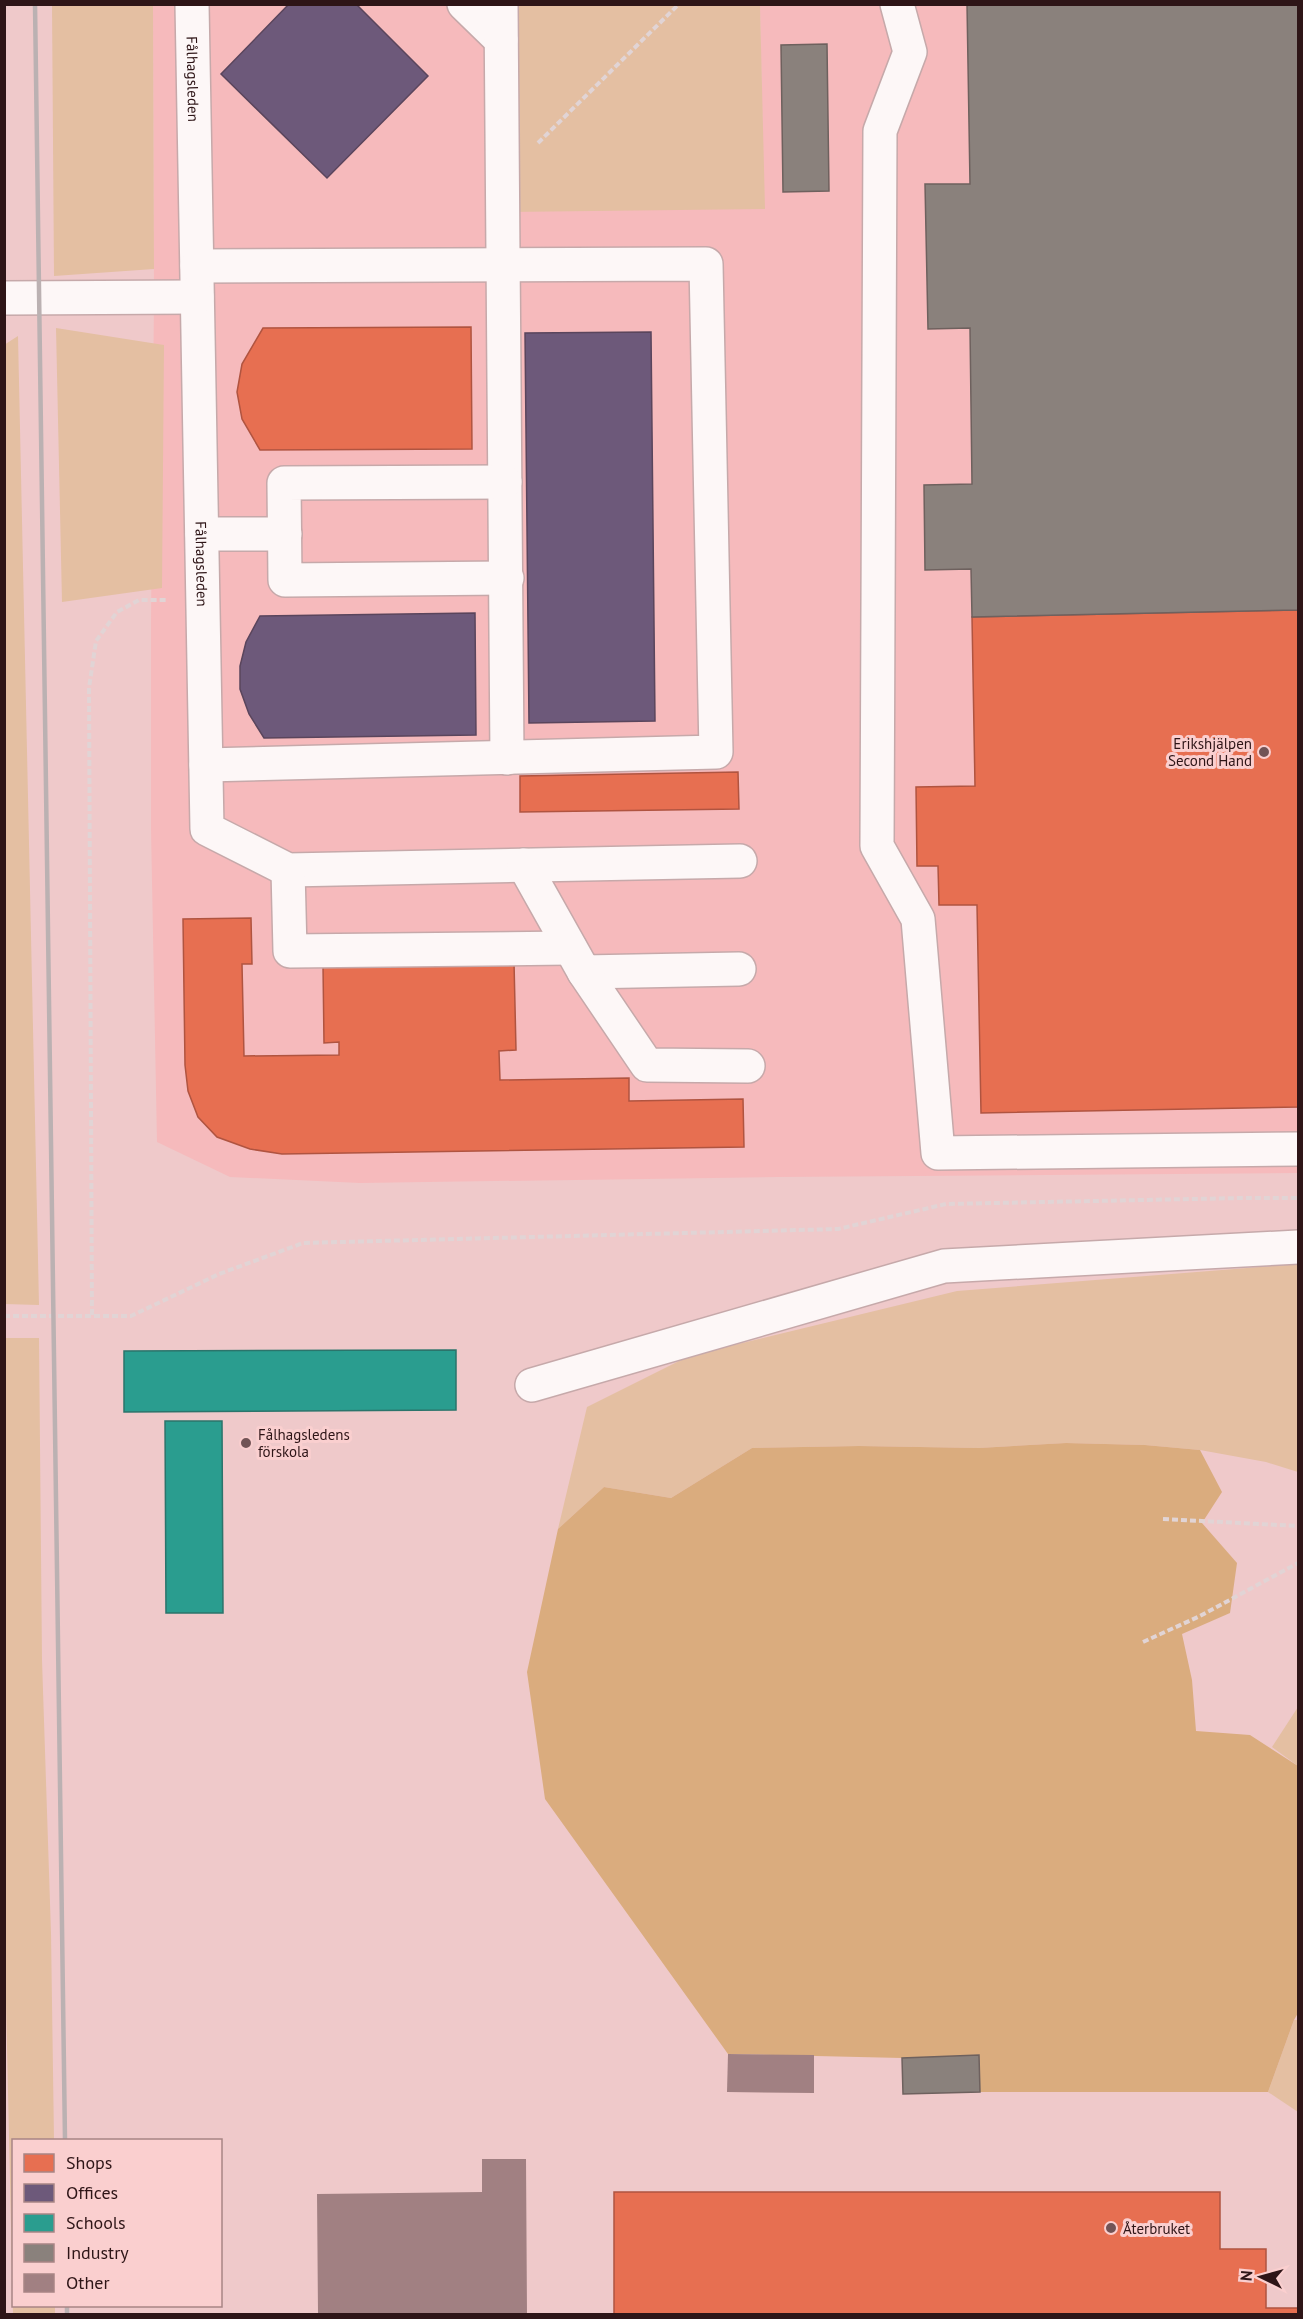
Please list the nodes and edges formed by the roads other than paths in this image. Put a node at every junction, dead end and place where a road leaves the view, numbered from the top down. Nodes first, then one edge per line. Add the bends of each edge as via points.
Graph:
1 (192, 4) edge
2 (464, 4) edge
3 (501, 4) edge
4 (897, 4) edge
5 (501, 40) junction
6 (504, 264) junction
7 (197, 282) junction
8 (4, 298) edge
9 (505, 482) junction
10 (202, 534) junction
11 (285, 534) junction
12 (507, 578) junction
13 (507, 758) junction
14 (206, 765) junction
15 (740, 861) dead end
16 (524, 865) junction
17 (288, 870) junction
18 (577, 960) junction
19 (739, 969) dead end
20 (748, 1066) dead end
21 (1299, 1149) edge
22 (1299, 1247) edge
23 (532, 1385) dead end

1 - 7 street, Fålhagsleden
2 - 5 street
3 - 5 street
4 - 21 street via 910,52 880,131 876,846 918,919 938,1153
5 - 6 street
6 - 7 street
6 - 9 street
6 - 13 street via 706,264 716,752
7 - 8 street
7 - 10 street, Fålhagsleden
9 - 11 street via 284,483
9 - 12 street
10 - 11 street
10 - 14 street, Fålhagsleden
11 - 12 street via 285,580
12 - 13 street
13 - 14 street
14 - 17 street, Fålhagsleden via 207,828
15 - 16 street
16 - 17 street
16 - 18 street
17 - 18 street via 290,951
18 - 19 street
18 - 20 street via 647,1065
22 - 23 street via 944,1266

